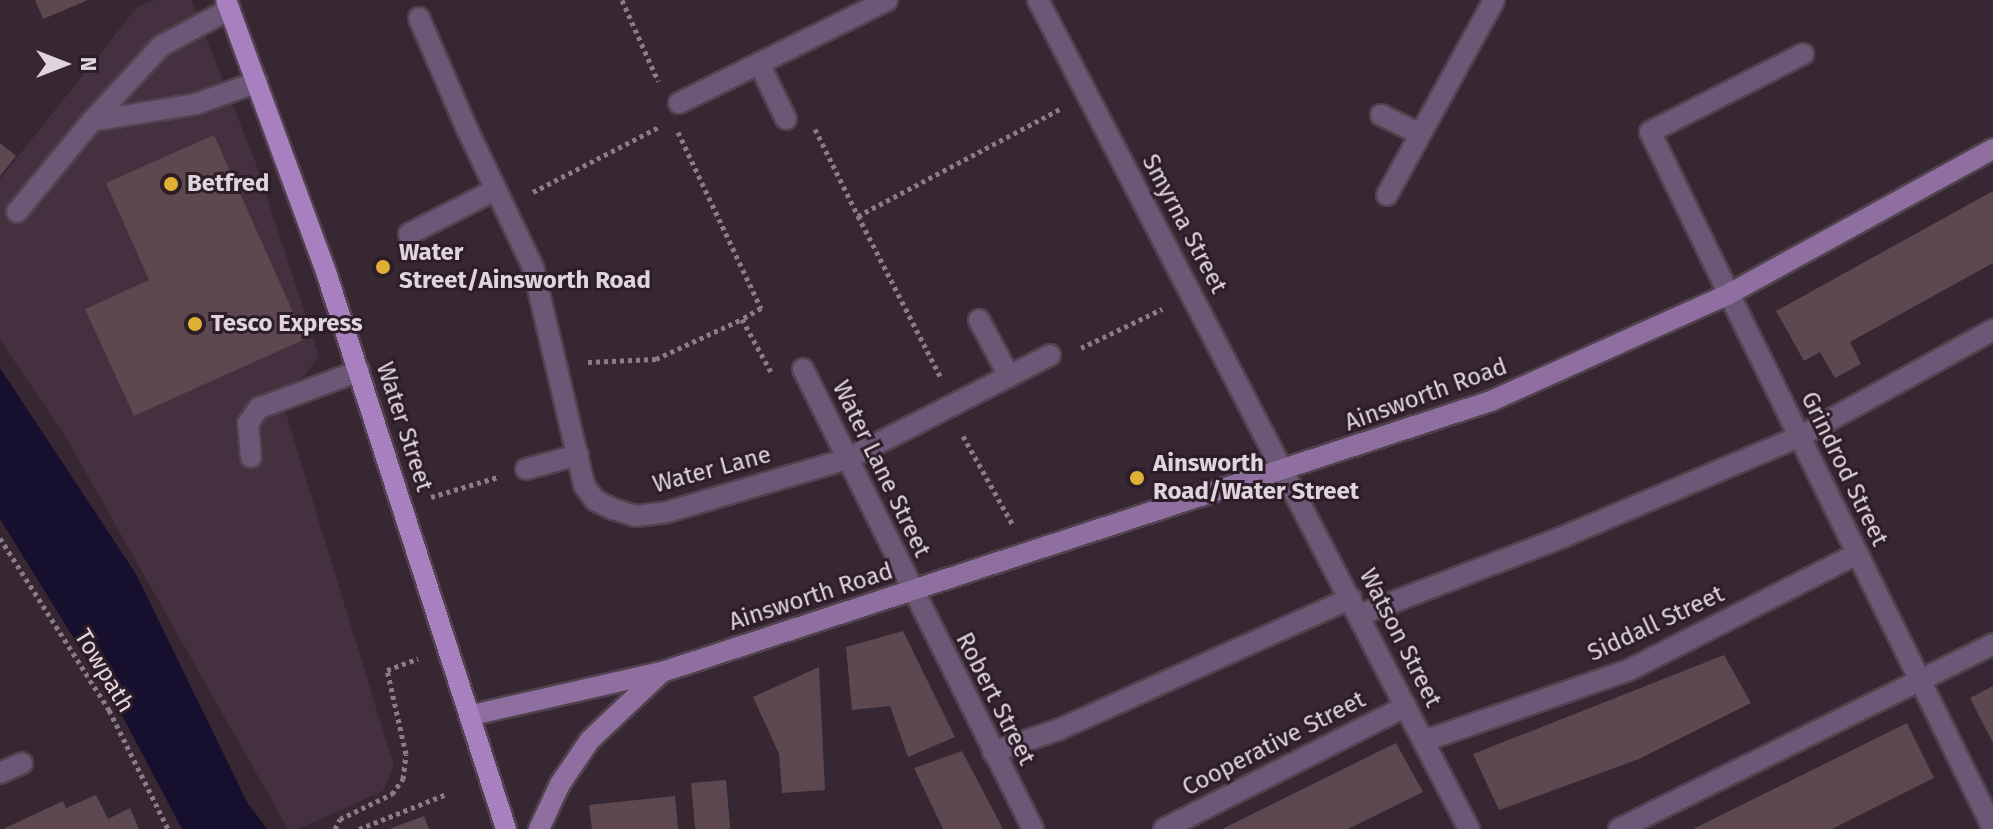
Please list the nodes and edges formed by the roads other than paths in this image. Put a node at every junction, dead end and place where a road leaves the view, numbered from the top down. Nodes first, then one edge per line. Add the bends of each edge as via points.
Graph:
1 (887, 0) edge
2 (1038, 0) edge
3 (1494, 0) edge
4 (228, 4) edge
5 (419, 18) dead end
6 (1803, 54) dead end
7 (759, 63) junction
8 (257, 82) junction
9 (679, 103) road end
10 (1381, 115) dead end
11 (786, 119) road end
12 (92, 121) junction
13 (1420, 134) junction
14 (1993, 149) edge
15 (1387, 195) dead end
16 (499, 199) junction
17 (17, 212) dead end
18 (409, 234) dead end
19 (1729, 294) junction
20 (979, 320) dead end
21 (1993, 330) edge
22 (1050, 355) road end
23 (803, 369) road end
24 (359, 371) junction
25 (1009, 376) junction
26 (1799, 437) junction
27 (578, 455) junction
28 (251, 457) dead end
29 (847, 459) junction
30 (526, 469) road end
31 (1285, 472) junction
32 (1857, 554) junction
33 (912, 591) junction
34 (1355, 606) junction
35 (1993, 644) edge
36 (662, 672) junction
37 (1919, 680) junction
38 (1406, 706) junction
39 (472, 715) junction
40 (1424, 741) junction
41 (993, 752) junction
42 (22, 763) dead end
43 (0, 773) edge
44 (1990, 826) edge
45 (1467, 828) edge
46 (506, 829) edge
47 (539, 829) edge
48 (1033, 829) edge
49 (1164, 829) edge
50 (1619, 829) edge

1 - 7 street
2 - 31 street, Smyrna Street
3 - 13 street
4 - 8 main road, Water Street
4 - 12 street via 161,46
5 - 16 street, Water Lane
6 - 19 street, Grindrod Street via 1650,132
7 - 9 street
7 - 11 street
8 - 12 street via 196,104
8 - 24 main road, Water Street
10 - 13 street
12 - 17 street
13 - 15 street
14 - 19 main road, Ainsworth Road
16 - 18 street
16 - 27 street, Water Lane via 533,267
19 - 26 street, Grindrod Street
19 - 31 main road, Ainsworth Road via 1491,401
20 - 25 street
21 - 26 street
22 - 25 street, Water Lane
23 - 29 street, Water Lane Street
24 - 28 street via 259,408 248,423
24 - 39 main road, Water Street
25 - 29 street, Water Lane
26 - 32 street, Grindrod Street
26 - 34 street via 1563,537
27 - 29 street, Water Lane via 584,485 595,500 636,516 667,512
27 - 30 street
29 - 33 street, Water Lane Street
31 - 33 main road, Ainsworth Road
31 - 34 street, Watson Street
32 - 37 street, Grindrod Street
32 - 40 street, Siddall Street via 1629,670
33 - 36 main road, Ainsworth Road
33 - 41 street, Robert Street
34 - 38 street, Watson Street
34 - 41 street
35 - 37 street
36 - 39 main road, Ainsworth Road
36 - 47 main road, Ainsworth Road via 590,740 560,784
37 - 44 street, Grindrod Street
37 - 50 street
38 - 40 street, Watson Street
38 - 49 street, Cooperative Street
39 - 46 main road, Water Street
40 - 45 street, Watson Street
41 - 48 street, Robert Street
42 - 43 street

